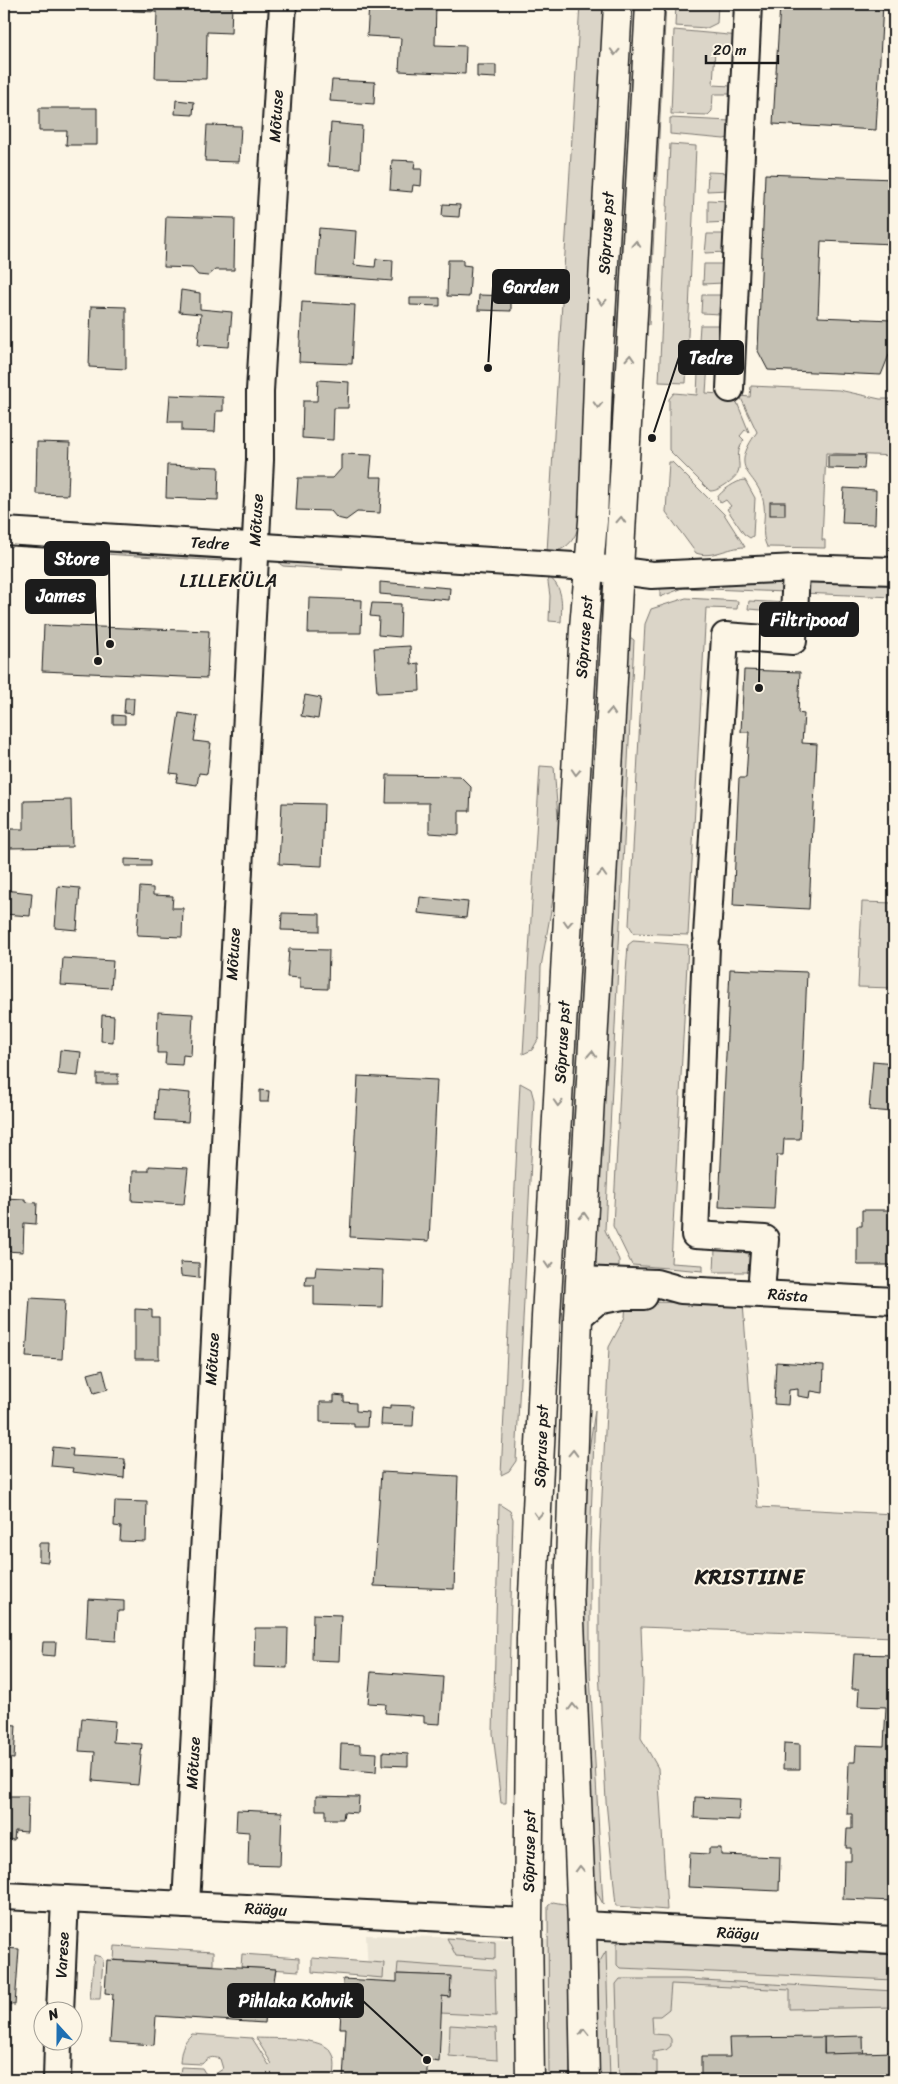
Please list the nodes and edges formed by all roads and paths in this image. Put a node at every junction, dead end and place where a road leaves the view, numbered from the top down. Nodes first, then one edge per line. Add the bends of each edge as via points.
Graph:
1 (283, 4) edge
2 (618, 4) edge
3 (650, 4) edge
4 (748, 4) edge
5 (730, 389) dead end
6 (4, 531) edge
7 (255, 545) junction
8 (590, 567) junction
9 (796, 568) junction
10 (619, 569) junction
11 (894, 571) edge
12 (580, 1280) junction
13 (681, 1290) junction
14 (761, 1293) junction
15 (894, 1300) edge
16 (578, 1317) junction
17 (4, 1896) edge
18 (65, 1899) junction
19 (186, 1905) junction
20 (528, 1922) junction
21 (582, 1925) junction
22 (894, 1940) edge
23 (60, 2002) edge
24 (58, 2052) edge
25 (57, 2080) edge
26 (530, 2080) edge
27 (585, 2080) edge

1 - 7 street, Mõtuse via 261,377
2 -> 8 main road, Sõpruse pst
10 -> 3 main road, Sõpruse pst
4 - 5 street
6 - 7 street, Tedre
7 - 8 street, Tedre
7 - 19 street, Mõtuse
8 - 10 street, Tedre
8 -> 20 main road, Sõpruse pst via 546,1317 531,1638
9 - 10 street, Tedre via 652,575
9 - 11 street, Tedre
9 - 14 street via 793,641 725,636 707,941 695,1235 765,1239
12 -> 10 main road, Sõpruse pst
12 - 13 street, Rästa via 656,1283
12 - 16 main road, Sõpruse pst
13 - 14 street, Rästa
13 - 16 street, Rästa via 656,1296 623,1296 597,1301
14 - 15 street, Rästa
21 -> 16 main road, Sõpruse pst via 569,1595
17 - 18 street, Räägu
18 - 19 street, Räägu
18 - 23 street, Varese
19 - 20 street, Räägu
20 - 26 main road, Sõpruse pst
21 - 22 street, Räägu
27 -> 21 main road, Sõpruse pst
24 - 25 street

